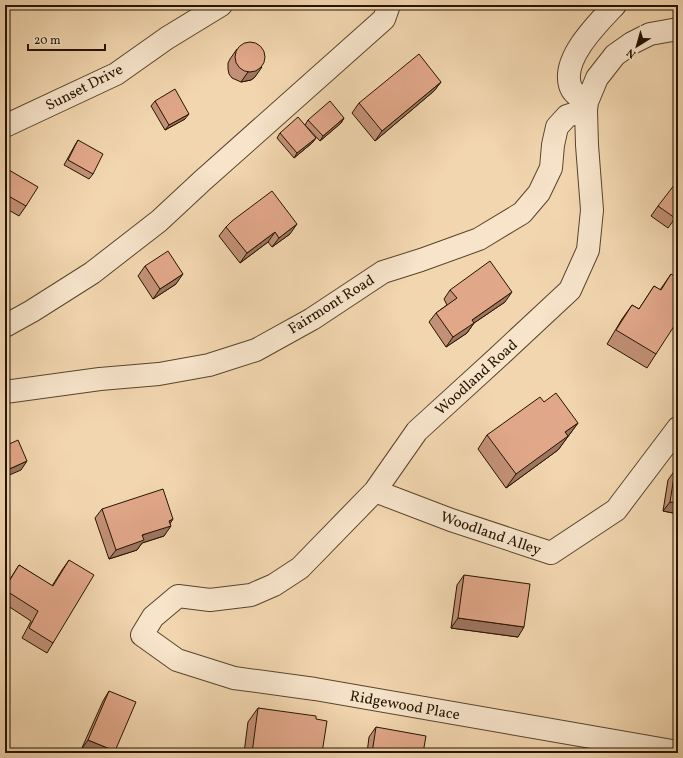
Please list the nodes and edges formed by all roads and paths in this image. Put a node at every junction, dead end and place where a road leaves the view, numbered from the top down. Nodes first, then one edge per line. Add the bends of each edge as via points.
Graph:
1 (221, 5) edge
2 (389, 5) edge
3 (615, 5) edge
4 (678, 29) edge
5 (587, 106) junction
6 (5, 126) edge
7 (5, 326) edge
8 (5, 392) edge
9 (678, 428) edge
10 (375, 491) junction
11 (142, 635) joint
12 (678, 752) edge

1 - 6 street, Sunset Drive via 167,38 116,74
2 - 7 street via 384,19 159,221 92,273
3 - 5 street via 592,30 573,57 568,74 570,87
4 - 5 street, Woodland Road via 650,34 615,55 597,78
5 - 8 street, Fairmont Road via 567,116 557,127 551,168 539,193 522,213 479,239 383,272 312,319 256,350 209,365 159,374
5 - 10 street, Woodland Road via 592,210 588,250 570,290 417,430
9 - 10 street, Woodland Alley via 616,510 551,553 451,520
10 - 11 street, Woodland Road via 300,568 274,585 251,595 210,600 178,596 153,617
11 - 12 street, Ridgewood Place via 177,660 234,678 315,689

